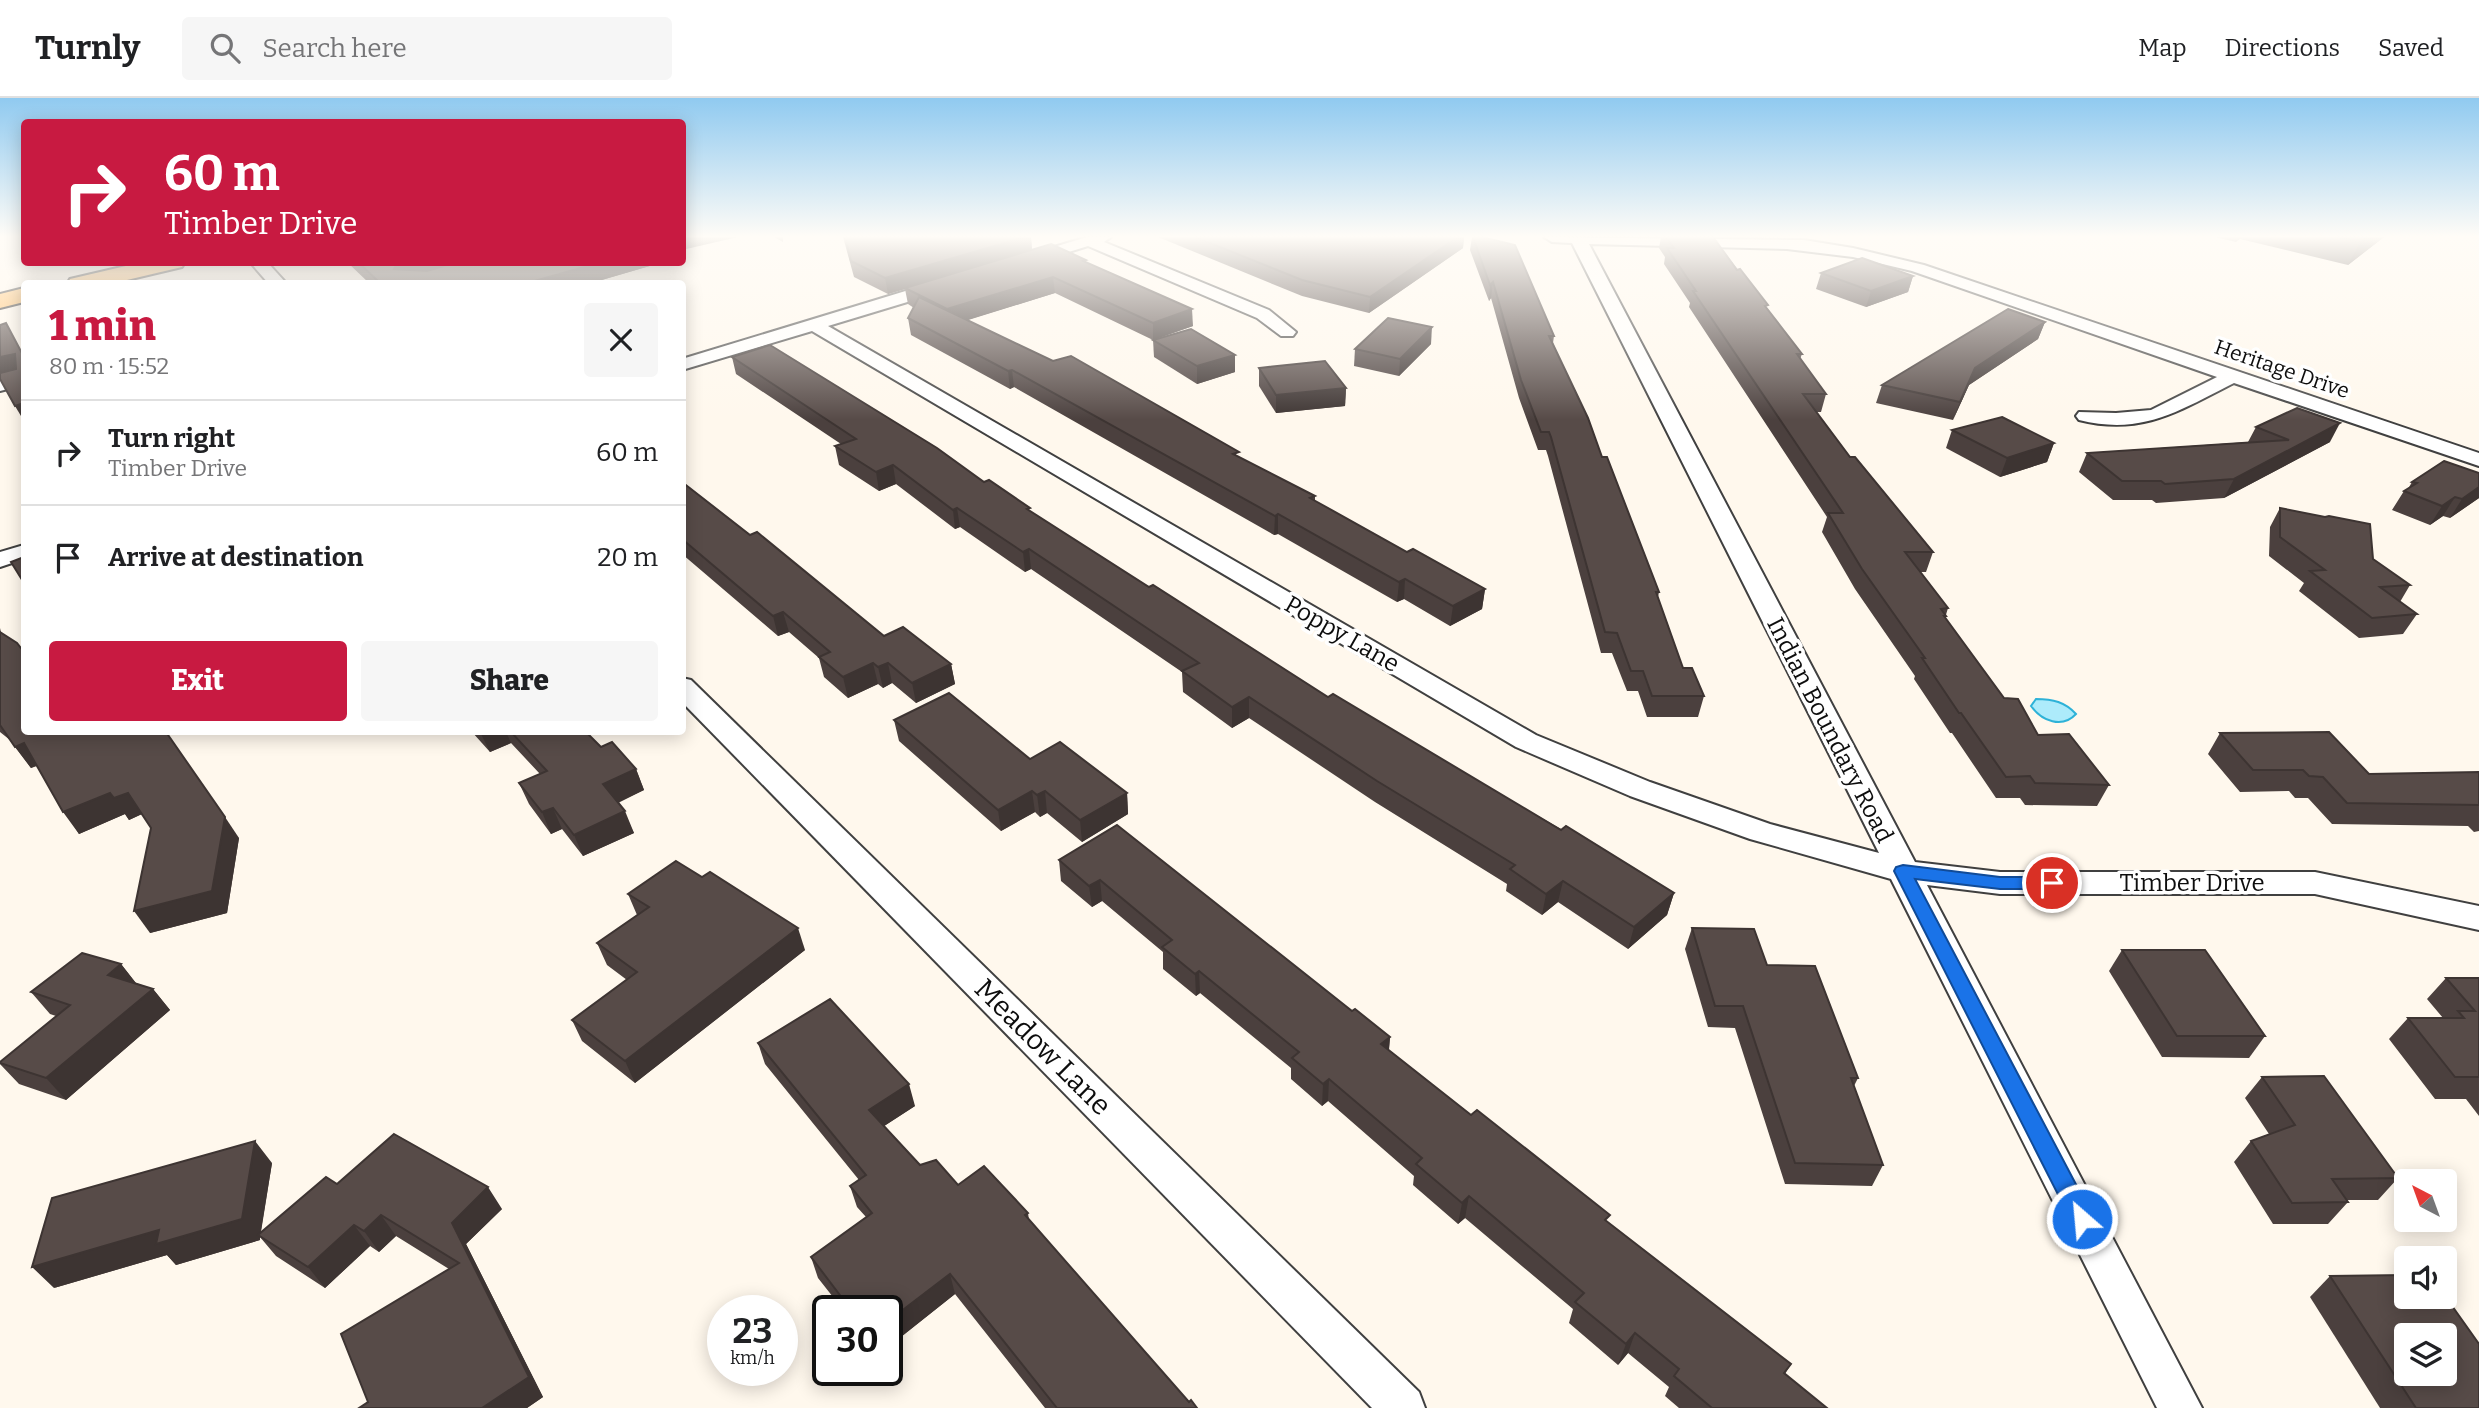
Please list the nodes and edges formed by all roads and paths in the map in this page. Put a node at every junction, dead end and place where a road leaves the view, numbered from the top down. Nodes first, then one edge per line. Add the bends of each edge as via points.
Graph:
1 (903, 298) edge
2 (1228, 298) edge
3 (1601, 298) edge
4 (2007, 298) edge
5 (814, 325) junction
6 (1287, 332) dead end
7 (686, 364) edge
8 (2233, 376) junction
9 (21, 380) edge
10 (0, 385) edge
11 (2086, 416) dead end
12 (2479, 460) edge
13 (21, 553) edge
14 (0, 560) edge
15 (686, 690) edge
16 (1903, 871) junction
17 (2479, 918) edge
18 (1403, 1408) edge
19 (2180, 1408) edge

1 - 5 street
2 - 6 street via 1263,314
3 - 16 street, Indian Boundary Road
4 - 8 street, Heritage Drive
5 - 7 street
5 - 16 street, Poppy Lane via 1526,741 1640,789 1761,832
8 - 11 street via 2155,415
8 - 12 street, Heritage Drive
9 - 10 street
13 - 14 street
15 - 18 street, Meadow Lane
16 - 17 street, Timber Drive via 2000,883 2315,883
16 - 19 street, Indian Boundary Road

